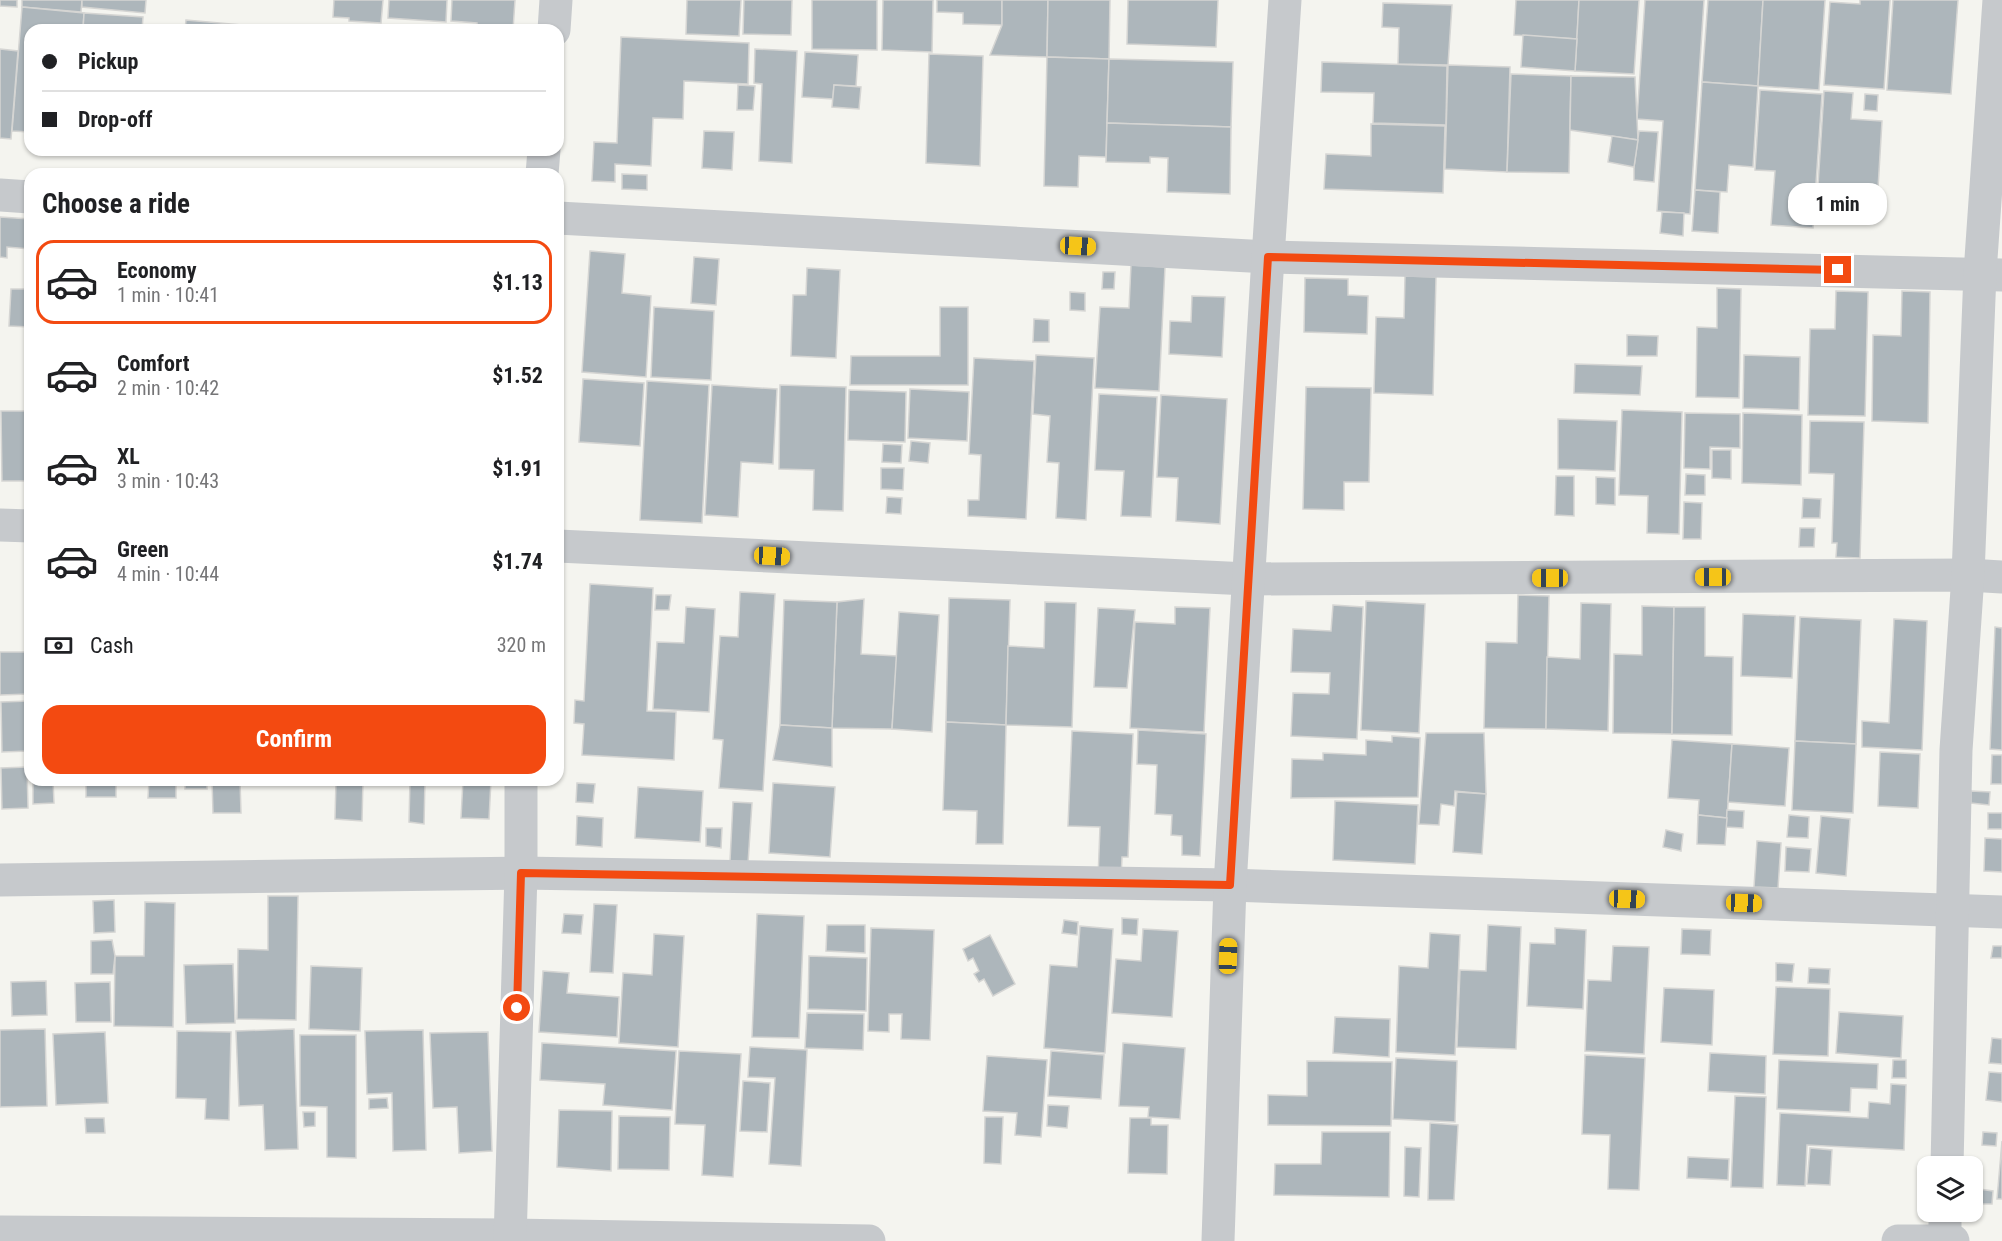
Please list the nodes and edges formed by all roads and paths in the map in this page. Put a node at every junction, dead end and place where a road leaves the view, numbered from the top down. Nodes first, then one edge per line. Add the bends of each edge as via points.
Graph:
1 (556, 0) edge
2 (1286, 0) edge
3 (1999, 0) edge
4 (554, 24) edge
5 (0, 195) edge
6 (24, 196) edge
7 (564, 218) edge
8 (1268, 257) junction
9 (1991, 274) edge
10 (0, 525) edge
11 (24, 526) edge
12 (564, 546) edge
13 (1968, 576) junction
14 (2002, 577) edge
15 (1248, 579) junction
16 (521, 786) edge
17 (521, 873) junction
18 (0, 880) edge
19 (1230, 885) junction
20 (1954, 910) junction
21 (2002, 912) edge
22 (1947, 1156) edge
23 (1946, 1222) edge
24 (0, 1232) edge
25 (511, 1238) edge
26 (869, 1241) edge
27 (1218, 1241) edge
28 (1898, 1241) edge
29 (1945, 1241) edge
30 (1953, 1241) edge

1 - 4 street
2 - 8 street
3 - 9 street
5 - 6 street
7 - 8 street
8 - 9 street
8 - 15 street
9 - 13 street
10 - 11 street
12 - 15 street
13 - 14 street
13 - 15 street
13 - 20 street via 1956,750
15 - 19 street
16 - 17 street
17 - 18 street
17 - 19 street
17 - 25 street
19 - 20 street
19 - 27 street
20 - 21 street
20 - 22 street
23 - 29 street
24 - 25 street
25 - 26 street
28 - 29 street
29 - 30 street

